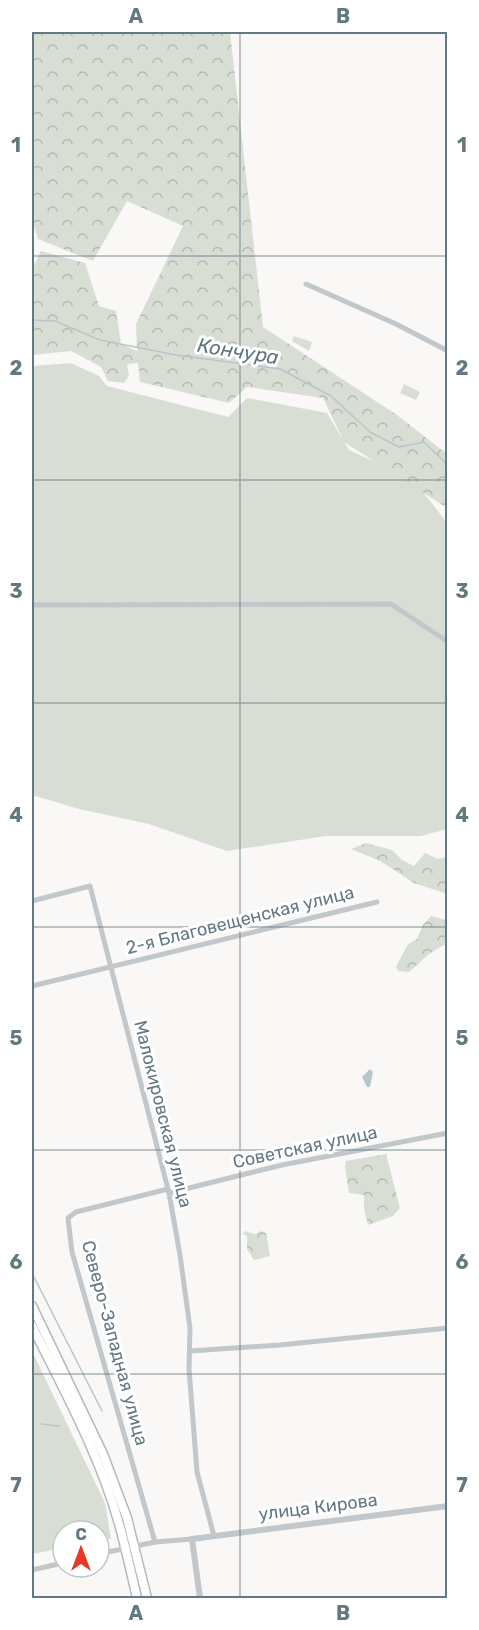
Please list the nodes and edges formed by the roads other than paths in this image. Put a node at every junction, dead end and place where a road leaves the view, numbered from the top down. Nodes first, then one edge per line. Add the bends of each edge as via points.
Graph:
1 (306, 284) dead end
2 (447, 351) edge
3 (32, 605) edge
4 (447, 642) edge
5 (32, 901) edge
6 (377, 902) dead end
7 (111, 967) junction
8 (32, 986) edge
9 (447, 1133) edge
10 (168, 1191) junction
11 (32, 1306) edge
12 (32, 1326) edge
13 (447, 1328) edge
14 (190, 1351) junction
15 (447, 1506) edge
16 (214, 1536) junction
17 (192, 1539) junction
18 (155, 1542) junction
19 (130, 1547) junction
20 (111, 1551) edge
21 (51, 1566) edge
22 (32, 1570) edge
23 (137, 1599) edge
24 (147, 1599) edge
25 (200, 1599) edge

1 - 2 street
3 - 4 street via 391,604
5 - 7 street, Малокировская улица via 90,886
6 - 7 street, 2-я Благовещенская улица
7 - 8 street, 2-я Благовещенская улица
7 - 10 street, Малокировская улица
9 - 10 street, Советская улица
10 - 14 street, Малокировская улица via 180,1255
10 - 18 street, Северо-Западная улица via 76,1212 68,1218 72,1252
11 - 19 main road via 103,1454 127,1518
12 - 19 main road via 83,1430
13 - 14 street
14 - 16 street, Малокировская улица via 197,1472
15 - 16 street, улица Кирова
16 - 17 street, улица Кирова
17 - 18 street
17 - 25 street
18 - 19 street
19 - 20 street
19 - 23 main road
19 - 24 main road
21 - 22 street

